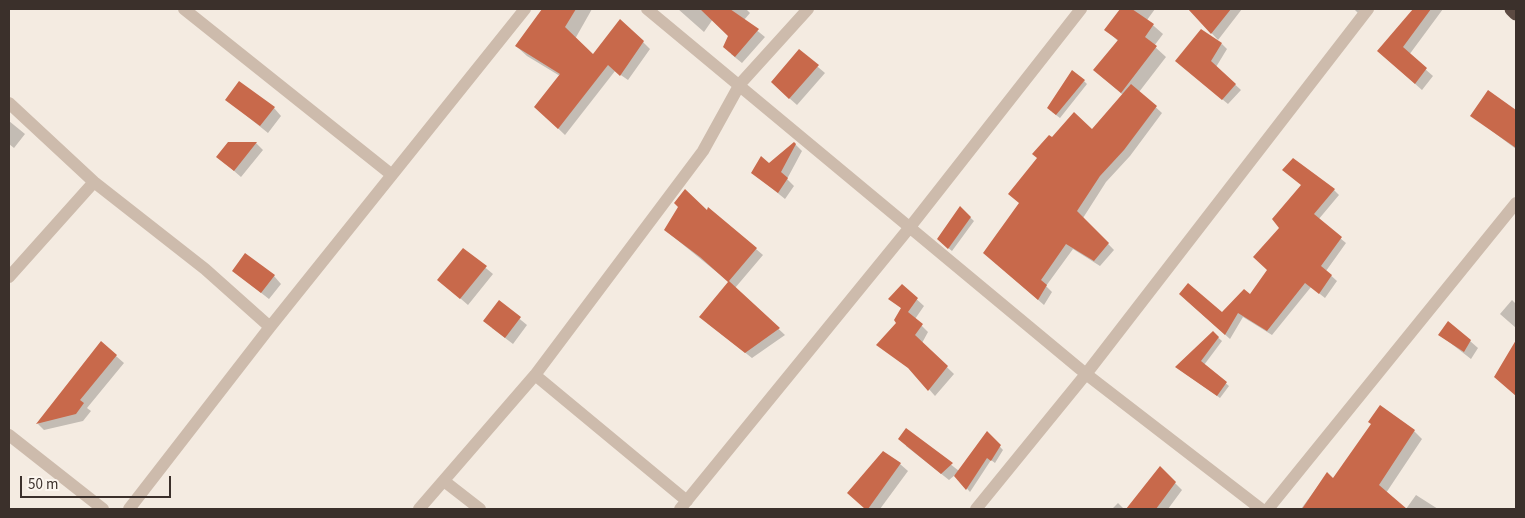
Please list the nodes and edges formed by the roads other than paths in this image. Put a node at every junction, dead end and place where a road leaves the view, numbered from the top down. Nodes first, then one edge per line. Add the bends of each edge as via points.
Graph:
1 (184, 9) edge
2 (525, 9) edge
3 (647, 9) edge
4 (808, 9) edge
5 (1081, 9) edge
6 (1368, 9) edge
7 (1512, 9) edge
8 (1516, 12) edge
9 (740, 84) junction
10 (9, 103) edge
11 (392, 175) junction
12 (94, 182) junction
13 (1516, 203) edge
14 (910, 227) junction
15 (9, 277) edge
16 (270, 327) junction
17 (1086, 374) junction
18 (535, 376) junction
19 (9, 435) edge
20 (444, 481) junction
21 (684, 505) edge
22 (103, 509) edge
23 (129, 509) edge
24 (419, 509) edge
25 (480, 509) edge
26 (976, 509) edge
27 (1261, 509) edge
28 (1268, 509) edge

1 - 11 street
2 - 11 street
3 - 9 street
4 - 9 street
5 - 14 street
6 - 17 street
7 - 8 highway
9 - 14 street
9 - 18 street via 704,151
10 - 12 street
11 - 16 street
12 - 15 street
12 - 16 street via 205,269
13 - 28 street
14 - 17 street
14 - 21 street
16 - 23 street
17 - 26 street
17 - 27 street
18 - 20 street
18 - 21 street
19 - 22 street
20 - 24 street
20 - 25 street

